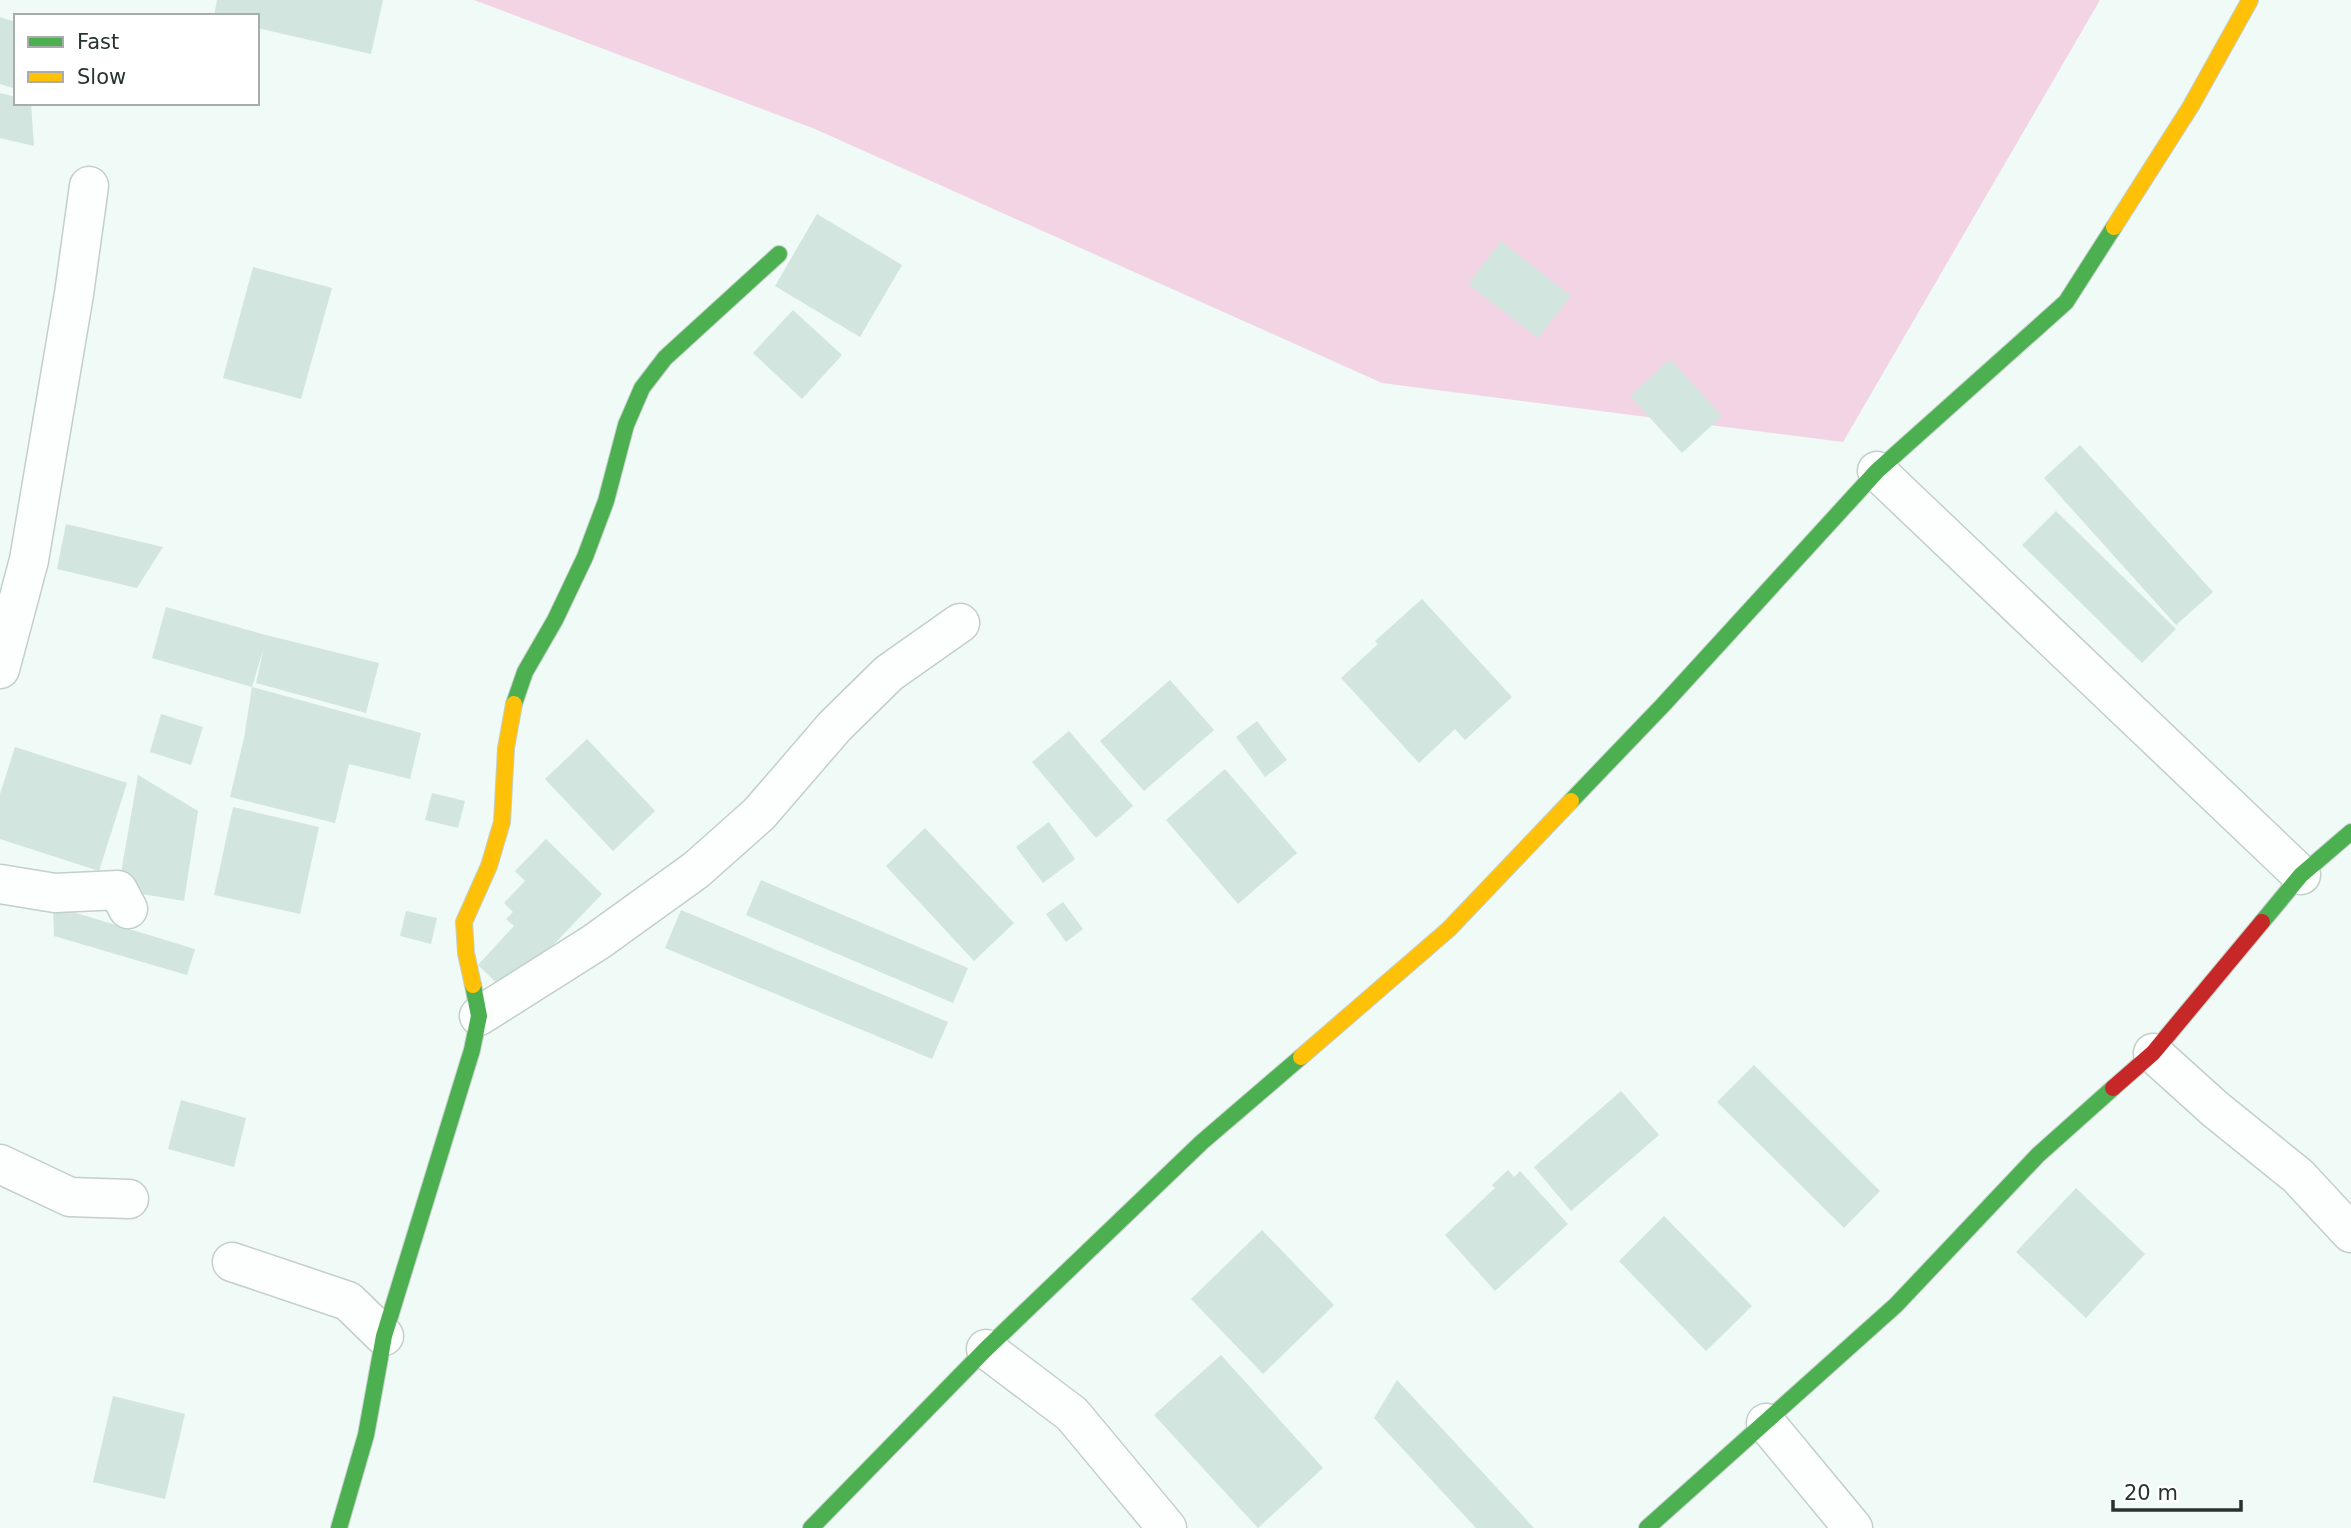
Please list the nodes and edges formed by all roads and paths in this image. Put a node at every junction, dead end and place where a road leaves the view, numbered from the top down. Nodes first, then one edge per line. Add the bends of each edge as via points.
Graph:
1 (2250, 0) edge
2 (89, 187) dead end
3 (779, 254) dead end
4 (1877, 471) junction
5 (960, 623) dead end
6 (0, 669) edge
7 (2351, 832) edge
8 (2301, 875) junction
9 (0, 884) edge
10 (128, 909) dead end
11 (479, 1016) junction
12 (2153, 1053) junction
13 (0, 1164) edge
14 (129, 1199) dead end
15 (2351, 1233) edge
16 (232, 1262) dead end
17 (384, 1336) junction
18 (986, 1349) junction
19 (1766, 1423) junction
20 (339, 1528) edge
21 (811, 1528) edge
22 (1167, 1528) edge
23 (1647, 1528) edge
24 (1853, 1528) edge

1 - 4 street via 2191,106 2066,302
2 - 6 street via 29,560
3 - 11 street via 665,358 642,388 585,557 525,671 508,736 502,822 464,922
4 - 8 street
4 - 18 street via 1449,929 1202,1142
5 - 11 street via 889,673 835,726 759,814 696,870 596,942
7 - 8 street
8 - 12 street
9 - 10 street via 55,893 118,890
11 - 17 street
12 - 15 street via 2298,1176
12 - 19 street via 2038,1155 1896,1305
13 - 14 street via 70,1197
16 - 17 street via 348,1301
17 - 20 street via 366,1435
18 - 21 street
18 - 22 street via 1072,1414
19 - 23 street
19 - 24 street

